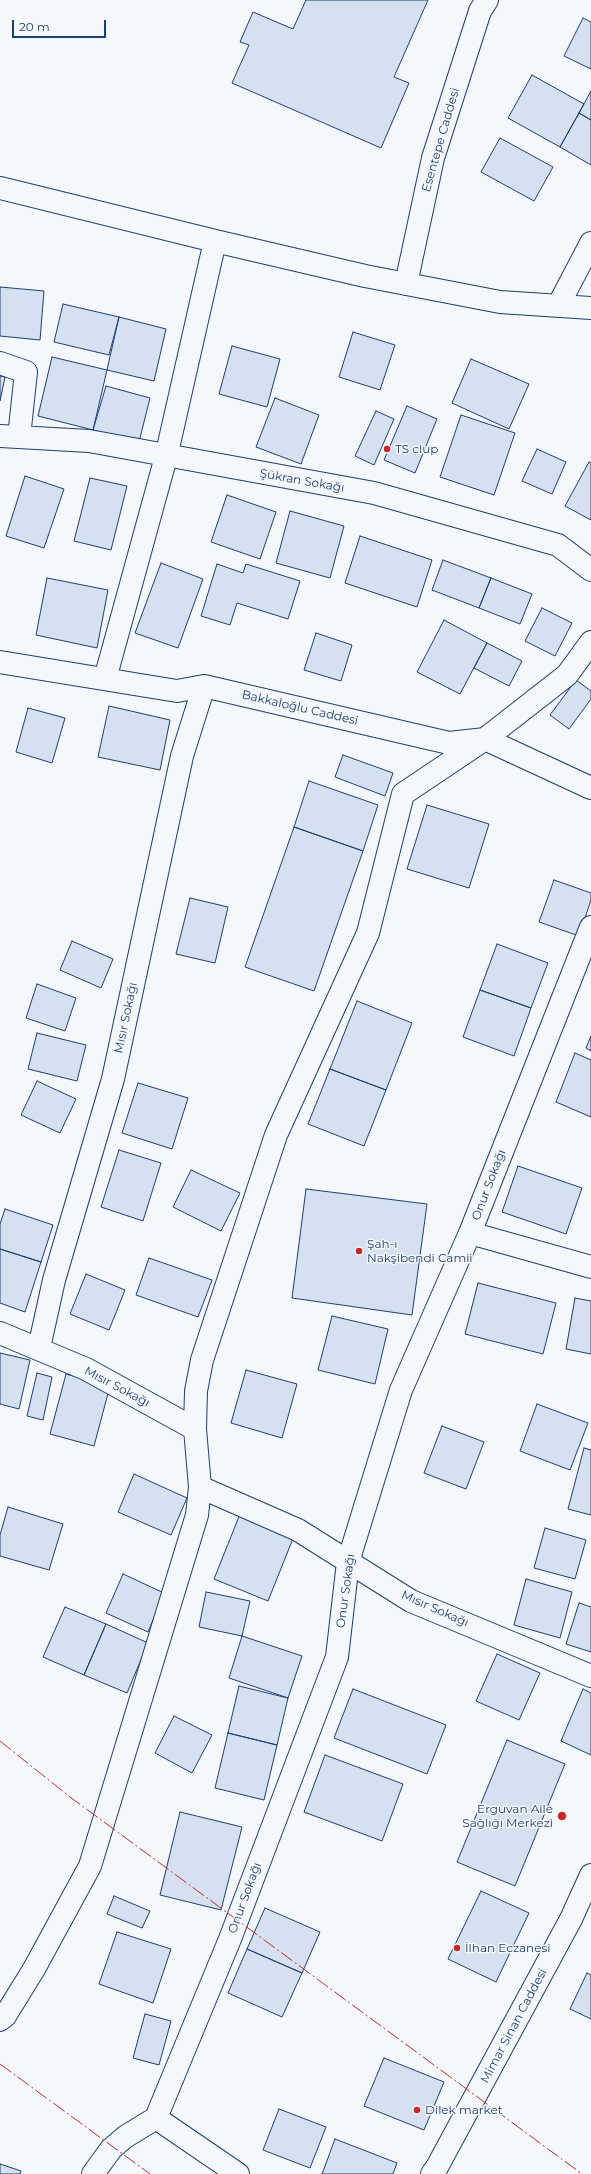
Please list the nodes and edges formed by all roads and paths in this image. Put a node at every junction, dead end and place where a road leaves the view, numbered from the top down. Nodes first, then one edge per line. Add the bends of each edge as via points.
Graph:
1 (487, 0) edge
2 (0, 188) edge
3 (215, 241) junction
4 (591, 243) edge
5 (406, 284) junction
6 (558, 306) junction
7 (591, 308) edge
8 (0, 363) edge
9 (10, 436) edge
10 (166, 457) junction
11 (591, 570) edge
12 (591, 642) edge
13 (0, 662) edge
14 (104, 679) junction
15 (204, 686) junction
16 (485, 739) junction
17 (591, 788) edge
18 (591, 928) edge
19 (470, 1233) junction
20 (591, 1267) edge
21 (0, 1333) edge
22 (38, 1348) junction
23 (195, 1428) junction
24 (200, 1487) junction
25 (348, 1562) junction
26 (591, 1676) edge
27 (591, 1876) edge
28 (0, 2020) edge
29 (156, 2118) junction
30 (92, 2174) edge
31 (238, 2174) edge
32 (432, 2174) edge

1 - 5 street, Esentepe Caddesi via 480,11 433,158
2 - 3 street
3 - 5 street
3 - 10 street
4 - 6 street
5 - 6 street via 500,302
6 - 7 street
8 - 9 street via 26,372
9 - 10 street, Şükran Sokağı via 89,441
10 - 11 street, Şükran Sokağı via 374,493 558,545
10 - 14 street
12 - 16 street via 567,675
13 - 14 street, Bakkaloğlu Caddesi
14 - 15 street, Bakkaloğlu Caddesi via 177,691
15 - 16 street, Bakkaloğlu Caddesi via 449,743
15 - 22 street, Mısır Sokağı via 182,756 113,1079 54,1280
16 - 17 street
16 - 23 street via 403,794 368,932 276,1135 202,1360 196,1391
18 - 19 street, Onur Sokağı
19 - 20 street
19 - 25 street, Onur Sokağı via 401,1390
21 - 22 street, Mısır Sokağı
22 - 23 street, Mısır Sokağı via 86,1369
23 - 24 street
24 - 25 street, Mısır Sokağı via 298,1530
24 - 28 street via 197,1515 90,1866 34,1969
25 - 26 street, Mısır Sokağı via 411,1601
25 - 29 street, Onur Sokağı via 337,1658 230,1939
27 - 32 street, Mimar Sinan Caddesi via 571,1919
29 - 30 street via 111,2149
29 - 31 street

